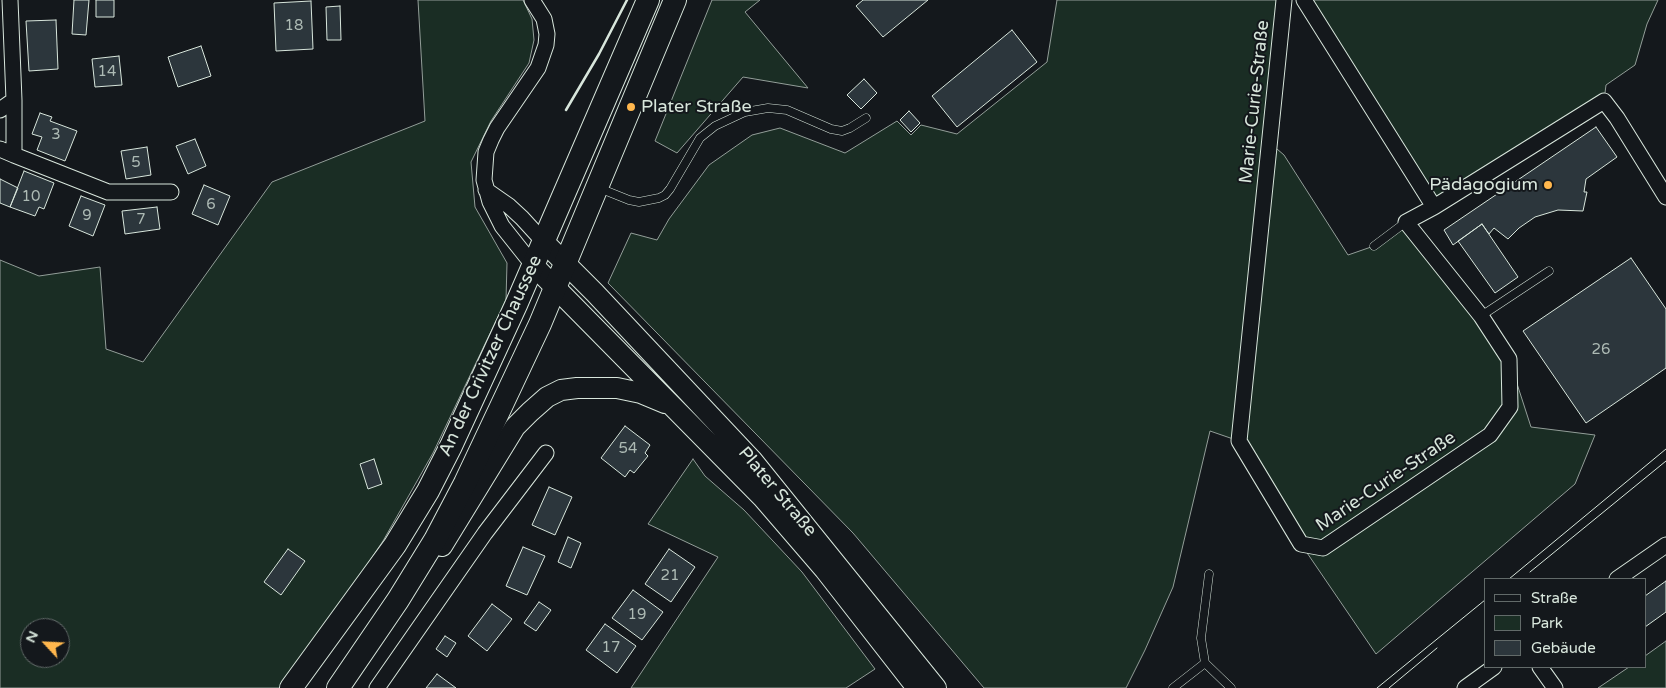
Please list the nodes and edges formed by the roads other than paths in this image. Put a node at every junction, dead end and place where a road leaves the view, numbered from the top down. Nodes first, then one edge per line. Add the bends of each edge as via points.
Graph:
1 (10, 0) edge
2 (532, 0) edge
3 (648, 0) edge
4 (675, 0) edge
5 (1284, 0) edge
6 (1304, 0) edge
7 (14, 100) junction
8 (0, 110) edge
9 (866, 118) dead end
10 (7, 152) edge
11 (598, 187) junction
12 (486, 190) junction
13 (171, 192) dead end
14 (1666, 197) edge
15 (1434, 207) junction
16 (1406, 222) junction
17 (543, 241) junction
18 (1374, 246) dead end
19 (565, 263) junction
20 (533, 265) junction
21 (1549, 271) dead end
22 (555, 287) junction
23 (1481, 316) junction
24 (672, 405) junction
25 (546, 452) dead end
26 (1666, 544) edge
27 (1208, 574) dead end
28 (1618, 578) edge
29 (1204, 663) junction
30 (1493, 668) edge
31 (1541, 668) edge
32 (291, 688) edge
33 (339, 688) edge
34 (377, 688) edge
35 (917, 688) edge
36 (936, 688) edge
37 (1173, 688) edge
38 (1232, 688) edge
39 (1466, 688) edge
40 (1554, 688) edge

1 - 7 street
2 - 12 street via 544,19 546,45 538,68 491,140 485,161
3 - 17 main road, An der Crivitzer Chaussee
4 - 11 main road, An der Crivitzer Chaussee
5 - 23 street, Marie-Curie-Straße via 1239,441 1301,544 1323,548 1490,435 1510,407 1508,359
6 - 15 street
7 - 8 street
7 - 10 street
9 - 11 lane via 842,131 787,110 768,108 745,112 714,126 700,138 665,195 639,202
10 - 13 street via 108,192
11 - 19 main road, An der Crivitzer Chaussee
12 - 17 street via 509,206
12 - 20 street via 502,226
14 - 15 street via 1604,101
15 - 16 street
16 - 18 lane
16 - 23 street, Marie-Curie-Straße
17 - 19 street, Plater Straße
17 - 20 main road, An der Crivitzer Chaussee
19 - 22 main road, An der Crivitzer Chaussee
19 - 36 street, Plater Straße via 752,460
20 - 22 street, Plater Straße
20 - 32 main road, An der Crivitzer Chaussee via 428,491 395,545
21 - 23 lane
22 - 24 street, Plater Straße
22 - 33 main road, An der Crivitzer Chaussee via 505,402 435,540
24 - 33 street via 616,388 561,390 547,397 514,427 407,602 364,663
24 - 35 street, Plater Straße via 763,498 825,570
25 - 34 street
26 - 28 street
27 - 29 lane via 1201,638
29 - 37 lane
29 - 38 lane
30 - 39 street
31 - 40 street

